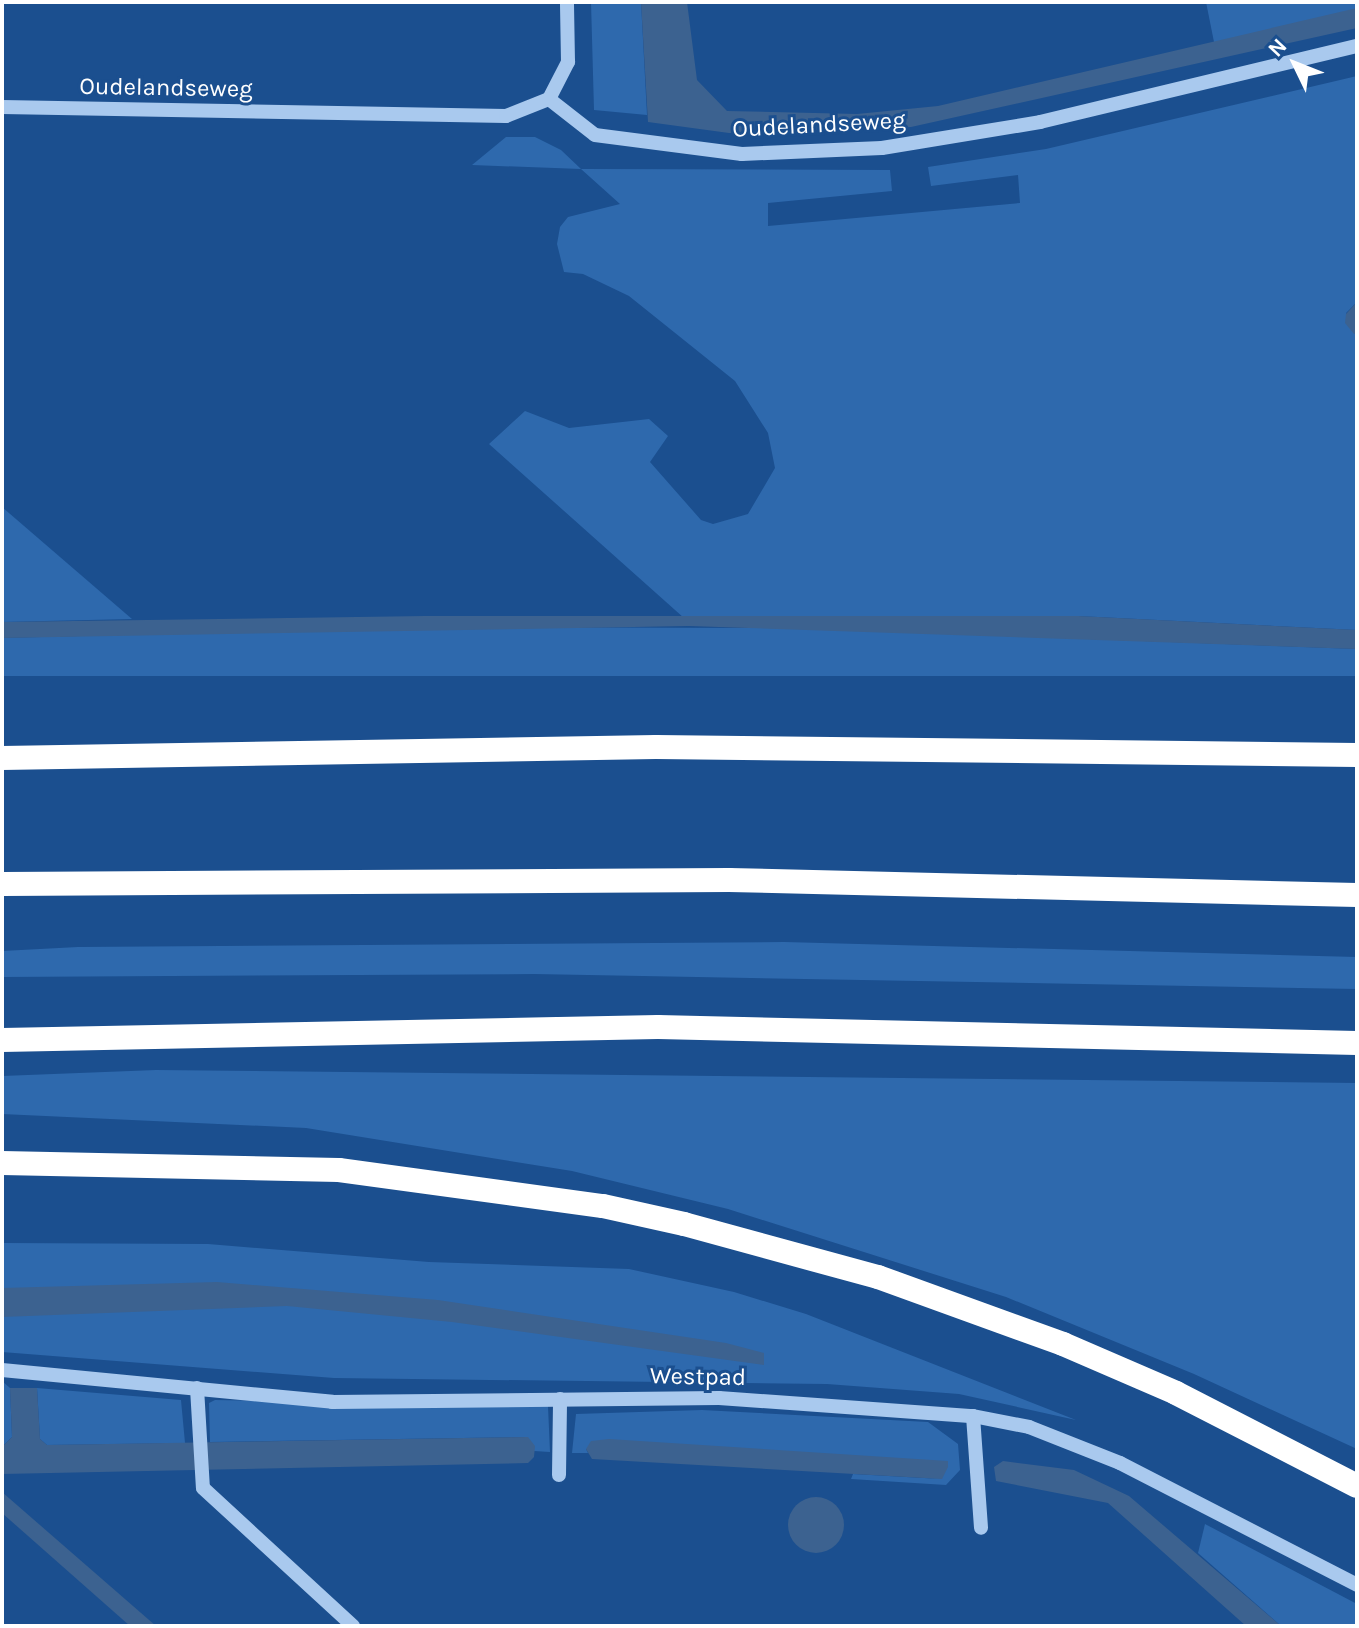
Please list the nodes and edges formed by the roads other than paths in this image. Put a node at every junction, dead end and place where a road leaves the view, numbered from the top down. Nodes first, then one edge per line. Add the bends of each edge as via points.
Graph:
1 (567, 2) edge
2 (1357, 46) edge
3 (549, 99) junction
4 (2, 107) edge
5 (1357, 755) edge
6 (2, 758) edge
7 (2, 884) edge
8 (1357, 895) edge
9 (2, 1040) edge
10 (1357, 1043) edge
11 (2, 1163) edge
12 (2, 1370) edge
13 (197, 1388) junction
14 (560, 1399) junction
15 (973, 1416) junction
16 (559, 1475) dead end
17 (1357, 1486) edge
18 (981, 1528) dead end
19 (1357, 1585) edge
20 (353, 1626) edge

1 - 3 street via 568,62
2 - 3 street, Oudelandseweg via 1040,122 882,148 742,154 595,135
3 - 4 street, Oudelandseweg via 506,116
5 - 6 highway via 656,747
7 - 8 highway via 729,880
9 - 10 highway via 658,1027
11 - 17 highway via 339,1170 589,1204 684,1224 878,1277 1063,1344 1176,1393
12 - 13 street, Westpad
13 - 14 street, Westpad via 332,1402
13 - 20 street via 201,1480 226,1512
14 - 15 street, Westpad via 719,1398
14 - 16 street
15 - 18 street
15 - 19 street, Westpad via 1029,1427 1120,1463

